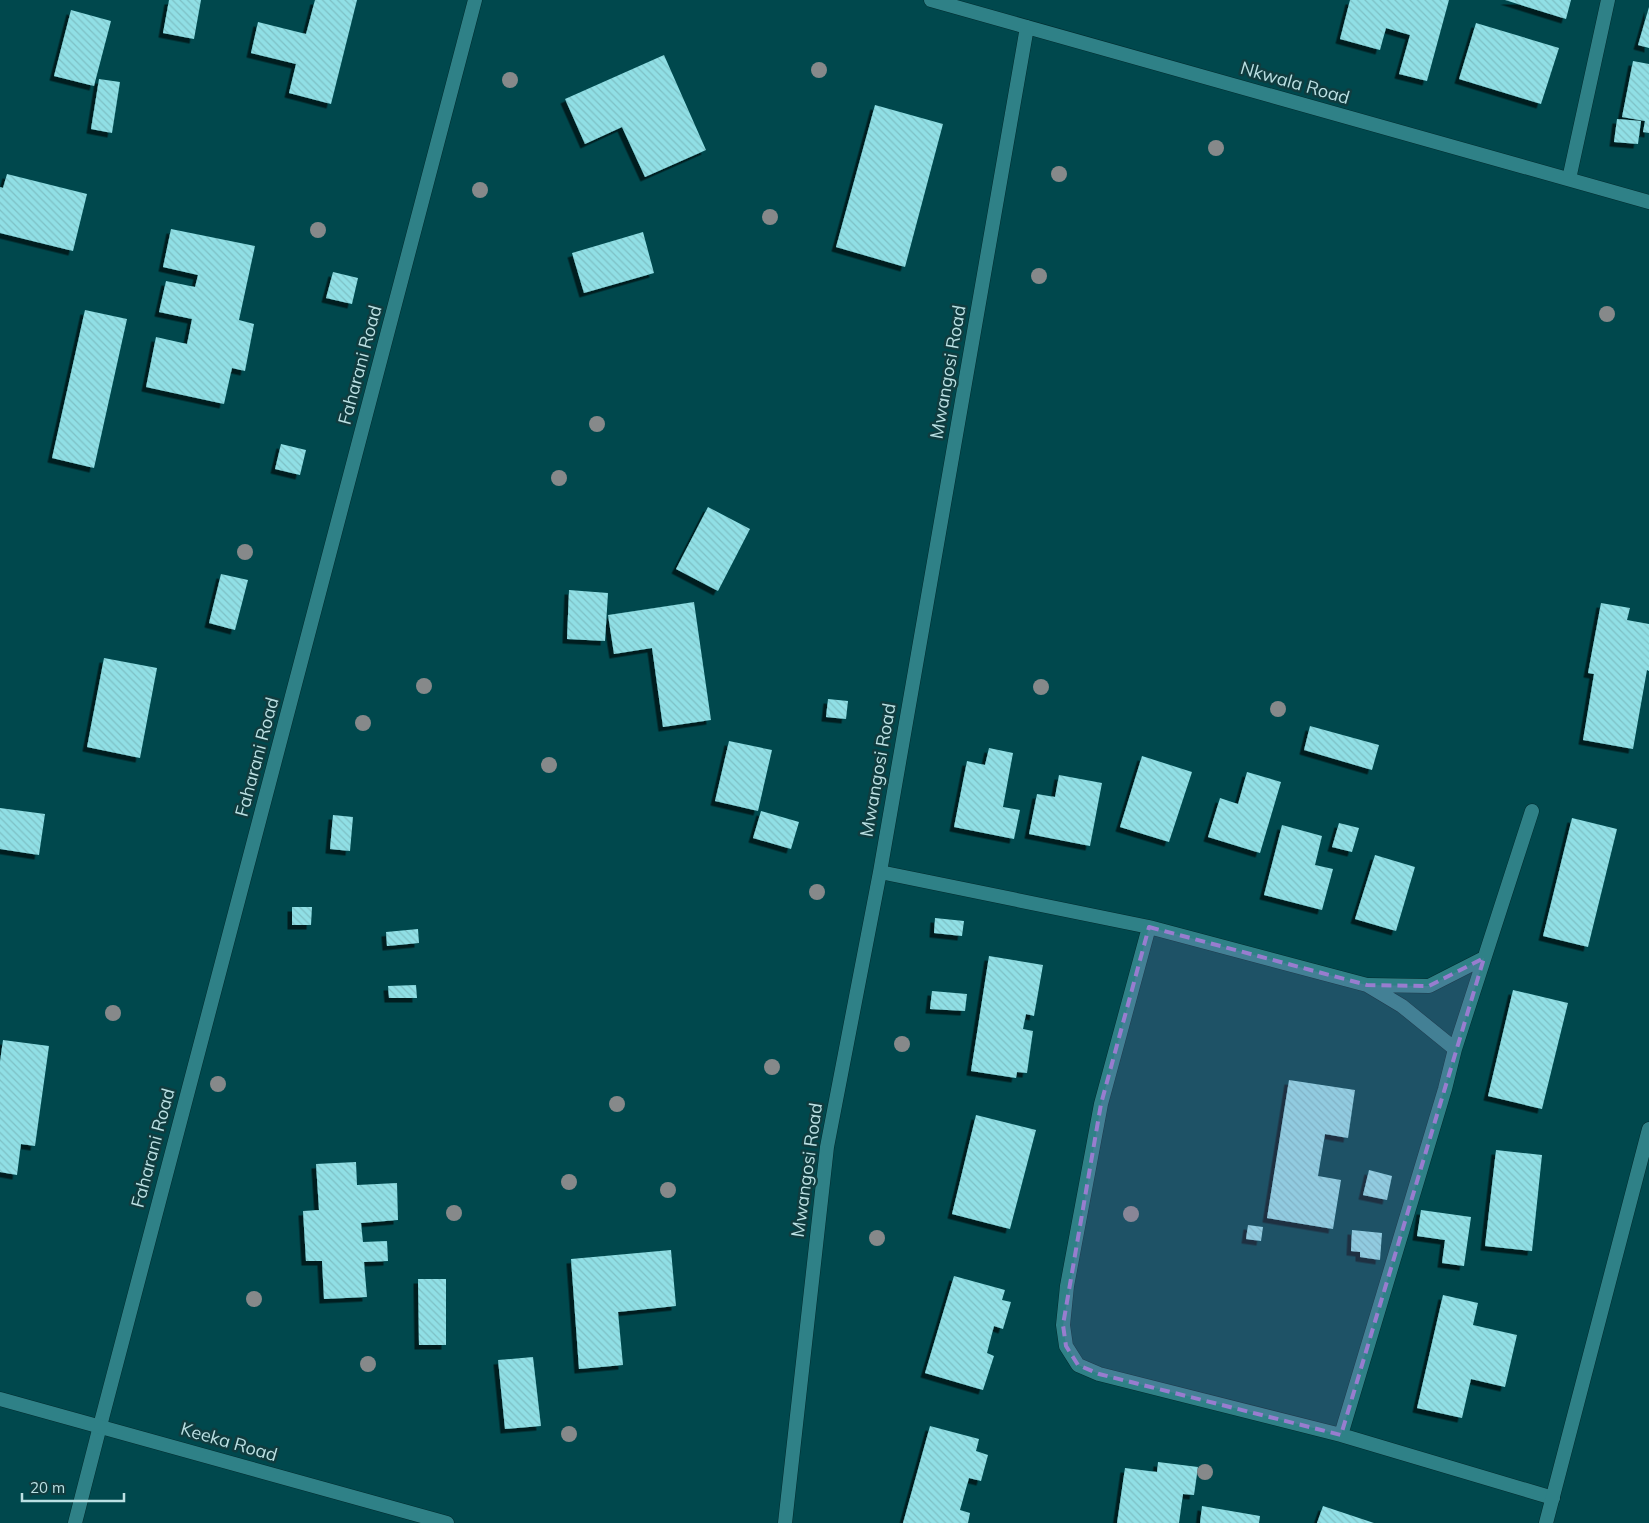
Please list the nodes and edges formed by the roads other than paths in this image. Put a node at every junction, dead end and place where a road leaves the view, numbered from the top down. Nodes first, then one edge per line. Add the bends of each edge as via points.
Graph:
1 (475, 0) edge
2 (931, 0) edge
3 (1608, 0) edge
4 (1027, 27) junction
5 (1569, 179) junction
6 (1649, 202) edge
7 (1532, 811) dead end
8 (880, 872) junction
9 (1149, 927) junction
10 (1484, 958) junction
11 (1367, 985) junction
12 (1455, 1049) junction
13 (1649, 1129) edge
14 (0, 1399) edge
15 (100, 1426) junction
16 (1341, 1435) junction
17 (1553, 1498) junction
18 (75, 1523) edge
19 (447, 1523) edge
20 (784, 1523) edge
21 (1546, 1523) edge

1 - 15 street, Faharani Road
2 - 4 street, Nkwala Road
3 - 5 street
4 - 5 street, Nkwala Road
4 - 8 street, Mwangosi Road
5 - 6 street, Nkwala Road
7 - 10 street
8 - 9 street
8 - 20 street, Mwangosi Road via 827,1148
9 - 11 street
9 - 16 street via 1101,1104 1067,1286 1063,1325 1066,1346 1078,1365 1099,1374
10 - 11 street via 1429,986
10 - 12 street
11 - 12 street via 1402,1006
12 - 16 street
13 - 17 street
14 - 15 street, Keeka Road
15 - 18 street, Faharani Road
15 - 19 street, Keeka Road
16 - 17 street
17 - 21 street

